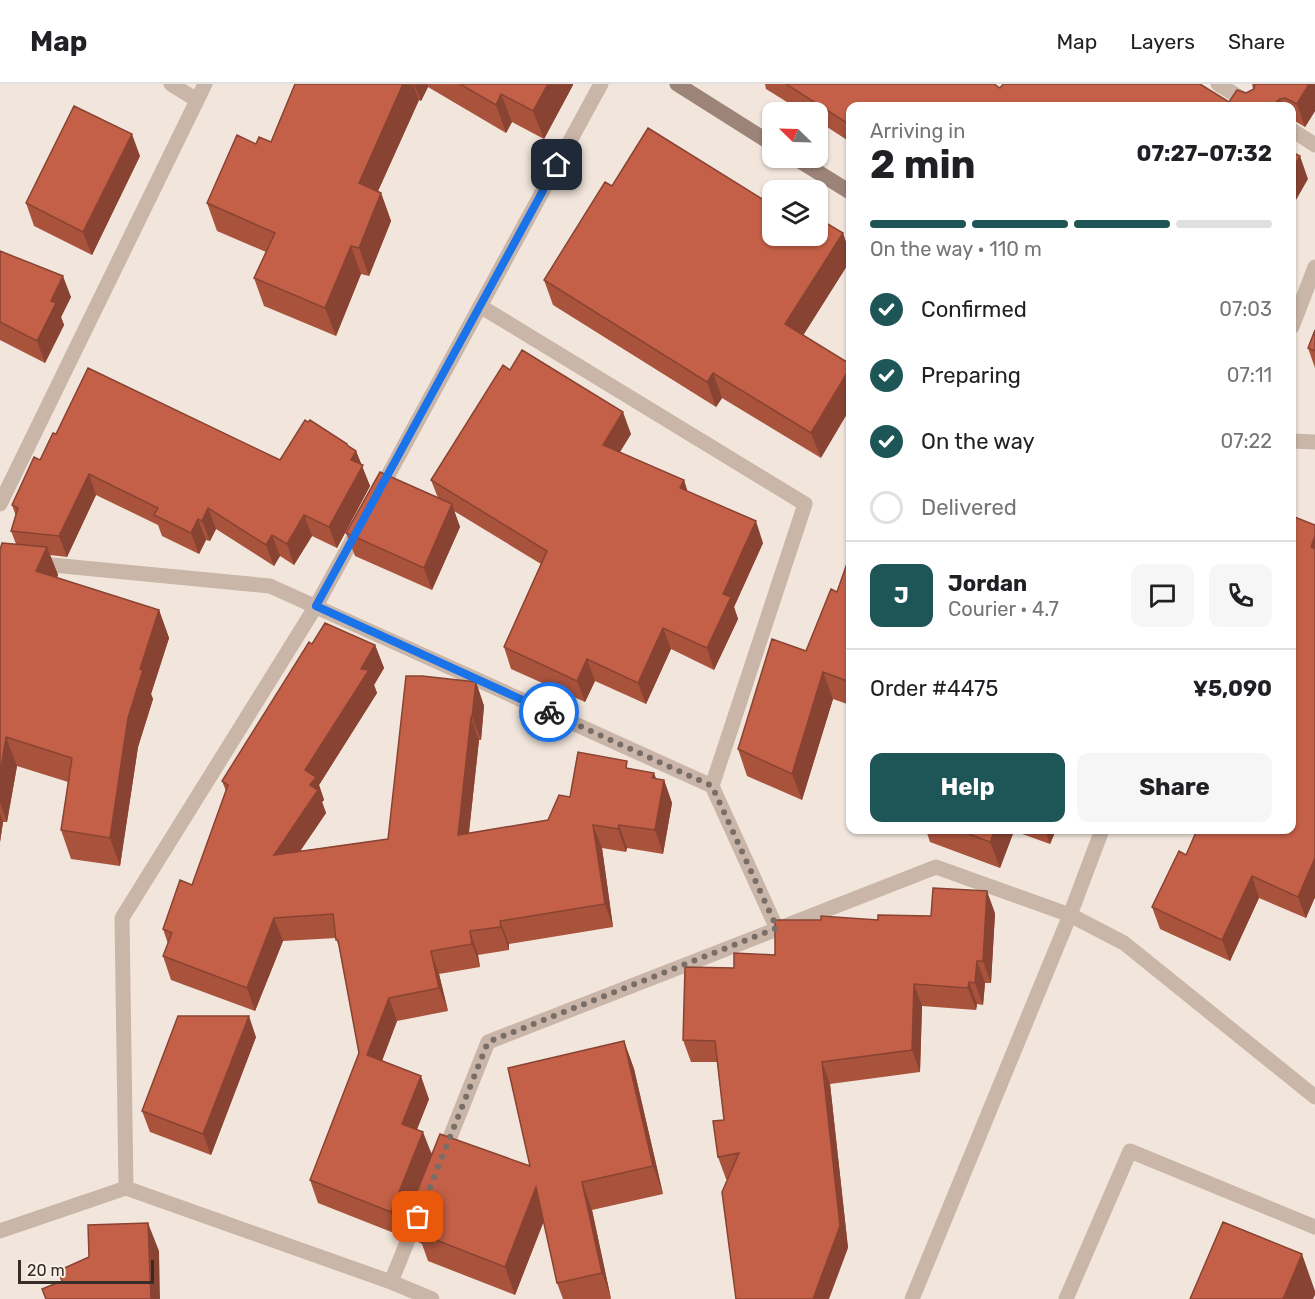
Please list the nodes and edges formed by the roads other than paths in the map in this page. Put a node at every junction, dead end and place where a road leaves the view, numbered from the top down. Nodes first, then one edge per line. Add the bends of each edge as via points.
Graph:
1 (171, 84) edge
2 (205, 84) edge
3 (601, 84) edge
4 (677, 84) edge
5 (1218, 84) edge
6 (197, 100) junction
7 (1247, 102) edge
8 (1296, 133) edge
9 (762, 138) edge
10 (1315, 145) edge
11 (811, 168) edge
12 (846, 190) edge
13 (1315, 267) edge
14 (480, 306) junction
15 (1296, 317) edge
16 (1296, 441) edge
17 (1315, 442) edge
18 (0, 504) edge
19 (0, 560) edge
20 (316, 606) junction
21 (712, 786) junction
22 (1100, 834) edge
23 (1070, 915) junction
24 (777, 928) junction
25 (1315, 1097) edge
26 (435, 1173) edge
27 (126, 1188) junction
28 (426, 1195) edge
29 (1315, 1227) edge
30 (0, 1231) edge
31 (391, 1282) junction
32 (432, 1299) edge
33 (912, 1299) edge
34 (1066, 1299) edge

1 - 6 street
2 - 6 street
3 - 14 street
4 - 9 street
5 - 7 street
6 - 18 street
8 - 10 street
11 - 12 street
13 - 15 street
14 - 20 street
14 - 21 street via 805,504
16 - 17 street
19 - 20 street via 270,586
20 - 21 street
20 - 27 street via 122,918
21 - 24 street
22 - 23 street
23 - 24 street via 936,867
23 - 25 street via 1124,943
23 - 33 street
24 - 26 street via 488,1042
27 - 30 street
27 - 31 street
28 - 31 street
29 - 34 street via 1130,1151
31 - 32 street

